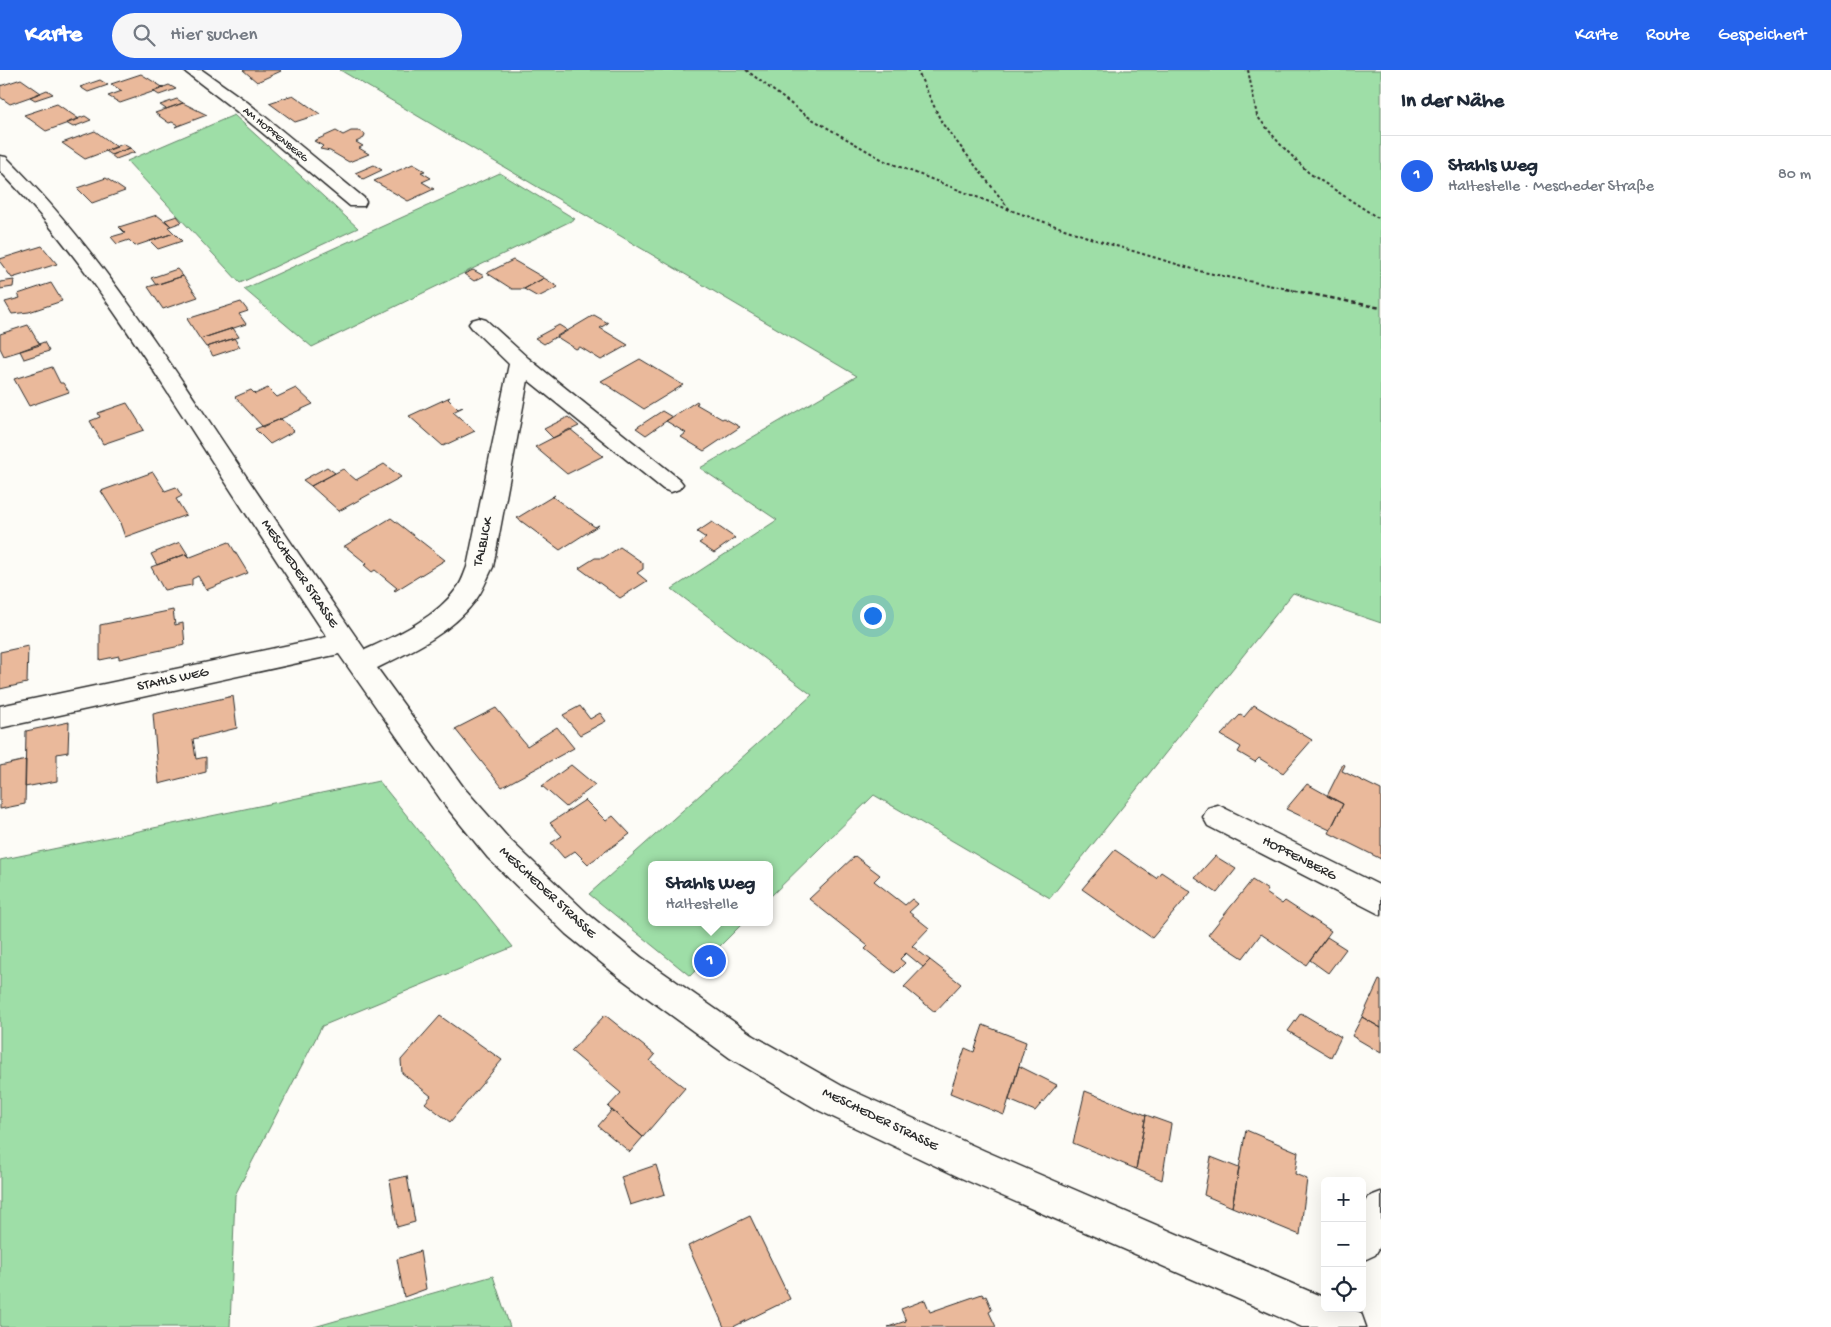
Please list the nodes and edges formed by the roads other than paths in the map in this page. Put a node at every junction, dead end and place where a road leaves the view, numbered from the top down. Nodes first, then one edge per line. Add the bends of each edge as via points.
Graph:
1 (191, 70) edge
2 (0, 161) edge
3 (357, 202) dead end
4 (479, 324) dead end
5 (520, 363) junction
6 (671, 484) dead end
7 (353, 653) junction
8 (0, 717) edge
9 (1218, 817) dead end
10 (1381, 901) edge
11 (1381, 1210) edge
12 (1366, 1235) edge
13 (1342, 1319) edge

1 - 3 street, AM HOPFENBERG via 241,106
2 - 7 street, MESCHEDER STRASSE via 69,236 149,347
4 - 5 street
5 - 6 street
5 - 7 street, TALBLICK via 480,567 467,594 446,616 402,644
7 - 8 street, STAHLS WEG
7 - 13 street, MESCHEDER STRASSE via 454,796 499,849 577,924 630,967 742,1047 830,1098 972,1164
9 - 10 street, HOPFENBERG
11 - 12 street

